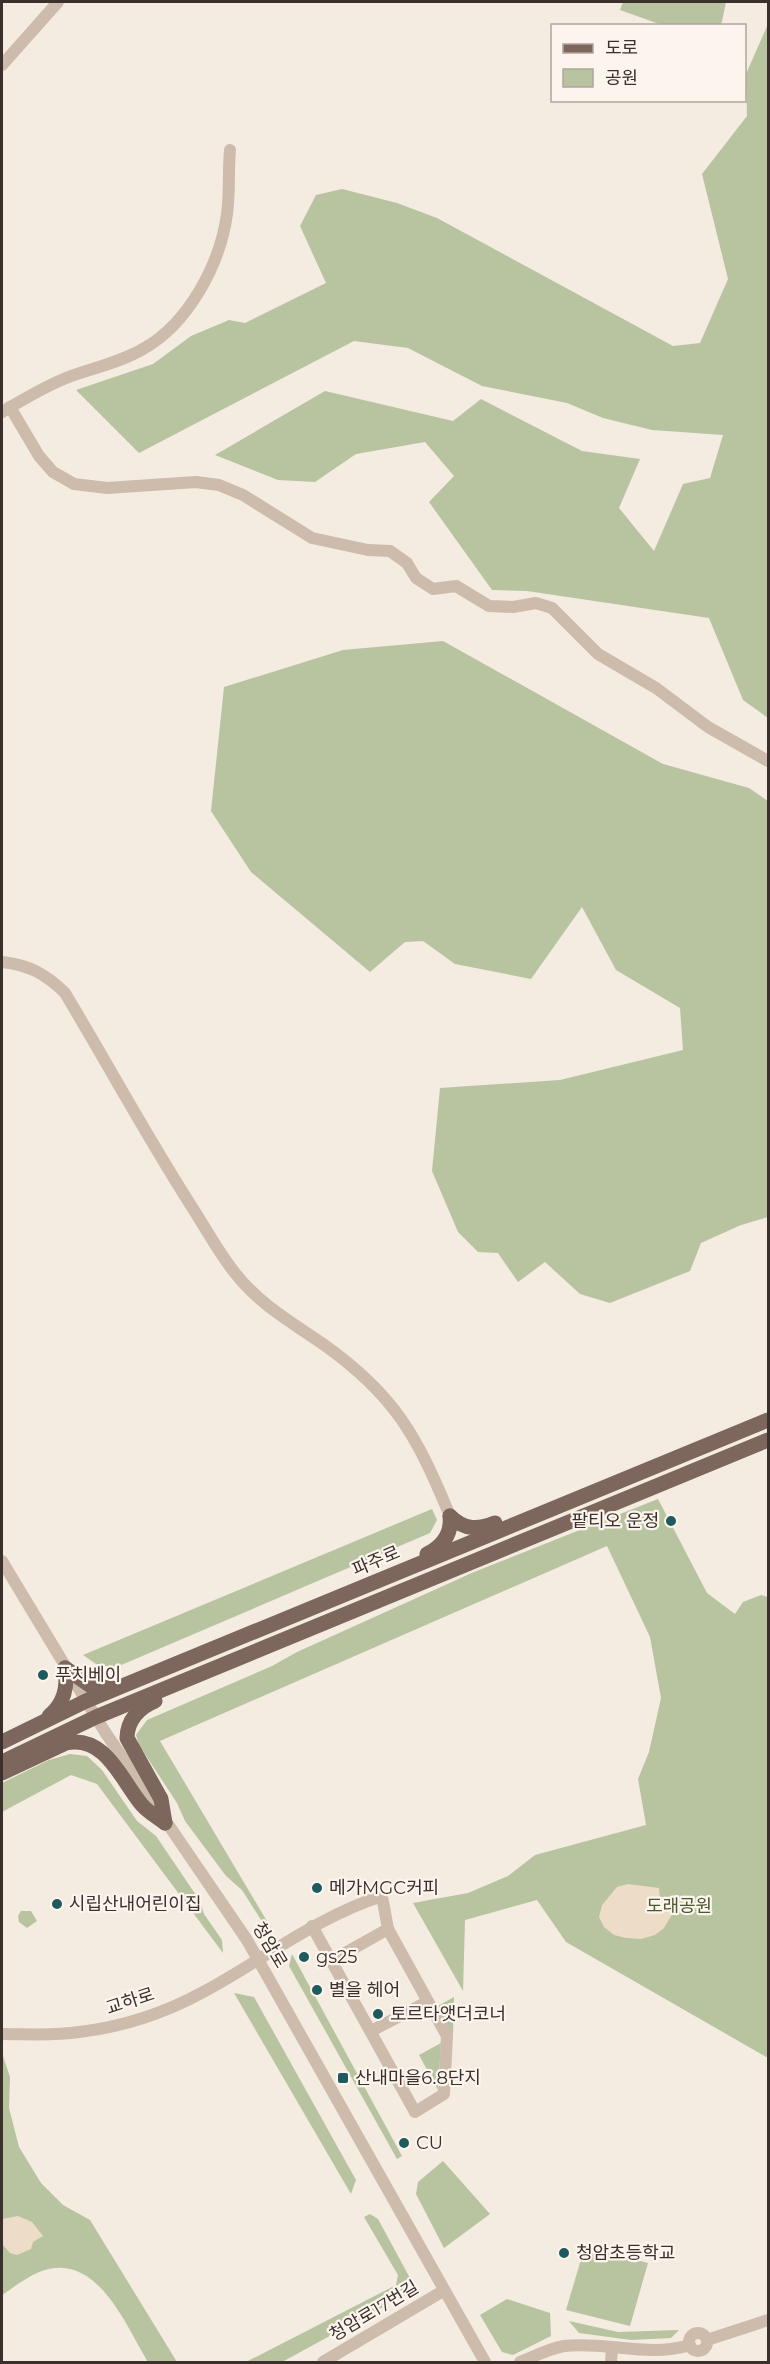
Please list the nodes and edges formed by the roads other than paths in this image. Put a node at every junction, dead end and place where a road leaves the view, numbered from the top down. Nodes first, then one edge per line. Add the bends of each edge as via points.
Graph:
1 (58, 2) edge
2 (2, 65) edge
3 (230, 150) dead end
4 (6, 409) edge
5 (768, 761) edge
6 (2, 962) edge
7 (768, 1420) edge
8 (768, 1440) edge
9 (550, 1508) junction
10 (450, 1516) junction
11 (2, 1561) edge
12 (402, 1571) junction
13 (6, 1577) edge
14 (266, 1648) junction
15 (65, 1668) junction
16 (128, 1684) junction
17 (86, 1701) junction
18 (96, 1717) junction
19 (38, 1724) junction
20 (2, 1742) edge
21 (2, 1762) edge
22 (2, 1773) edge
23 (165, 1823) junction
24 (312, 1926) junction
25 (388, 1929) junction
26 (258, 1959) junction
27 (331, 1960) junction
28 (427, 2002) junction
29 (371, 2031) junction
30 (2, 2034) edge
31 (443, 2291) junction
32 (768, 2322) edge
33 (612, 2349) junction
34 (704, 2351) edge
35 (323, 2362) edge
36 (485, 2362) edge
37 (520, 2362) edge
38 (611, 2362) edge

1 - 2 street
3 - 4 street via 227,214 215,260 174,326 144,349 66,379
4 - 5 street via 53,472 74,484 107,488 196,482 219,485 243,495 312,538 390,551 407,563 416,578 433,589 456,586 489,606 536,603 552,608 598,654 656,688 708,727
6 - 10 street via 28,966 48,976 66,993 173,1178 235,1274 261,1302 323,1344 384,1396 425,1455
7 - 9 main road, 파주로
8 - 14 main road, 파주로
9 - 10 main road via 530,1509 483,1528 458,1524
9 - 12 main road, 파주로
10 - 12 main road via 451,1526 441,1544
11 - 13 street, 청암로
12 - 16 main road, 파주로
13 - 15 street, 청암로
14 - 18 main road, 파주로
14 - 23 main road via 145,1705 132,1719 127,1738 160,1799
15 - 16 main road via 91,1686 114,1688
15 - 17 street, 청암로
15 - 19 main road via 65,1691 60,1703
16 - 17 main road, 파주로
17 - 18 street, 청암로
17 - 19 main road, 파주로
18 - 21 main road, 파주로
18 - 23 street, 청암로
19 - 20 main road, 파주로
22 - 23 main road via 66,1743 92,1744 105,1755 144,1808
23 - 26 street, 청암로
24 - 25 street, 교하로 via 382,1896
24 - 26 street, 교하로
24 - 27 street
25 - 27 street
25 - 28 street
26 - 30 street, 교하로 via 204,1992 143,2018 77,2033
26 - 31 street, 청암로
27 - 29 street
28 - 29 street
28 - 29 street via 447,2036 444,2094 415,2112
31 - 35 street, 청암로17번길
31 - 36 street, 청암로
32 - 34 street
33 - 34 street via 659,2350 690,2345 690,2338 696,2333 703,2334
33 - 37 street via 565,2346
33 - 38 street

